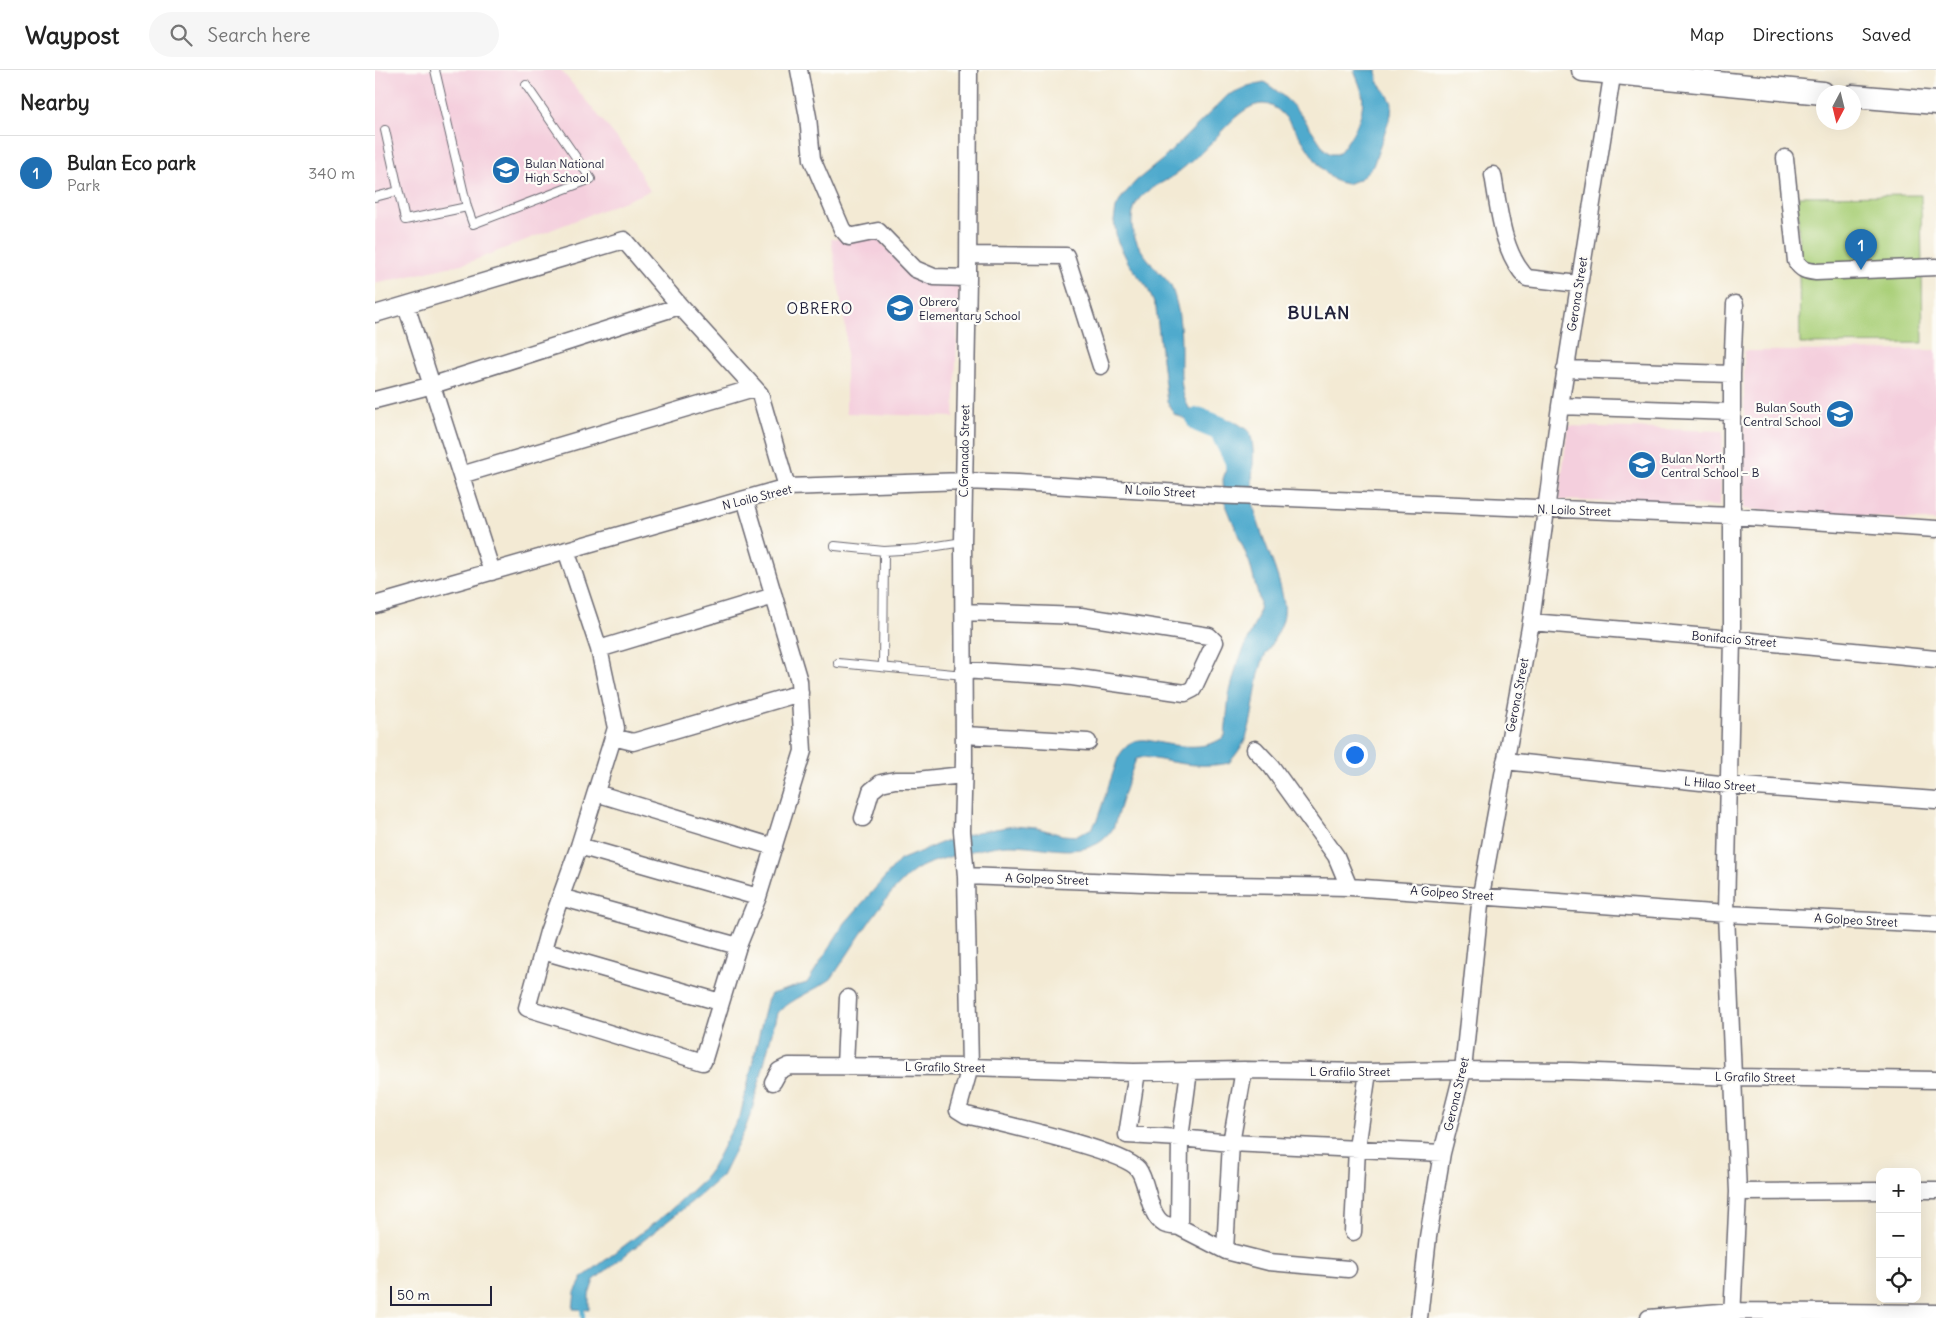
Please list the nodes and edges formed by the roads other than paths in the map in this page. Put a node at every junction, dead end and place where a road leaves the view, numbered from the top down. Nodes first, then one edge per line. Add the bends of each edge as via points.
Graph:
1 (435, 70) edge
2 (799, 70) edge
3 (969, 70) edge
4 (1583, 70) edge
5 (1613, 71) edge
6 (1773, 80) edge
7 (526, 85) dead end
8 (1816, 92) edge
9 (1861, 97) edge
10 (1936, 103) edge
11 (385, 130) dead end
12 (1785, 158) dead end
13 (1493, 175) dead end
14 (398, 191) junction
15 (375, 197) edge
16 (467, 207) junction
17 (968, 255) junction
18 (1936, 267) edge
19 (968, 278) junction
20 (1578, 284) junction
21 (1735, 304) dead end
22 (405, 305) junction
23 (680, 306) junction
24 (375, 314) edge
25 (1101, 366) dead end
26 (1565, 369) junction
27 (1732, 374) junction
28 (433, 385) junction
29 (754, 388) junction
30 (375, 400) edge
31 (1560, 406) junction
32 (1732, 412) junction
33 (461, 475) junction
34 (964, 482) junction
35 (787, 487) junction
36 (1213, 494) joint
37 (745, 499) junction
38 (1547, 509) junction
39 (1732, 516) junction
40 (1936, 529) edge
41 (963, 542) junction
42 (835, 546) dead end
43 (566, 550) junction
44 (884, 551) junction
45 (492, 572) junction
46 (774, 596) junction
47 (375, 605) edge
48 (963, 612) junction
49 (1531, 622) junction
50 (1732, 639) junction
51 (599, 649) junction
52 (1936, 659) edge
53 (838, 663) dead end
54 (883, 667) junction
55 (963, 672) junction
56 (800, 693) junction
57 (964, 735) junction
58 (613, 737) junction
59 (1088, 742) dead end
60 (1255, 749) dead end
61 (1505, 761) junction
62 (963, 775) junction
63 (1729, 785) junction
64 (596, 793) junction
65 (1936, 800) edge
66 (863, 818) dead end
67 (579, 846) junction
68 (774, 847) junction
69 (966, 876) junction
70 (1349, 887) junction
71 (1481, 895) junction
72 (560, 897) junction
73 (758, 897) junction
74 (1726, 914) junction
75 (1936, 924) edge
76 (738, 946) junction
77 (543, 952) junction
78 (849, 998) dead end
79 (720, 1002) junction
80 (845, 1066) junction
81 (970, 1067) junction
82 (1244, 1070) junction
83 (1463, 1070) junction
84 (1189, 1071) junction
85 (1137, 1072) junction
86 (1368, 1072) junction
87 (1733, 1077) junction
88 (1936, 1080) edge
89 (773, 1082) dead end
90 (1127, 1136) junction
91 (1180, 1138) junction
92 (1231, 1144) junction
93 (1357, 1148) junction
94 (1442, 1153) junction
95 (1125, 1159) junction
96 (1876, 1190) edge
97 (1921, 1190) edge
98 (1936, 1190) edge
99 (1738, 1192) junction
100 (1179, 1227) junction
101 (1353, 1232) dead end
102 (1225, 1250) junction
103 (1348, 1269) dead end
104 (1936, 1313) edge
105 (1732, 1315) edge
106 (1419, 1318) edge
107 (1649, 1318) edge

1 - 16 lane
2 - 19 street via 812,159 843,230 849,237 878,231 915,269 934,276
3 - 17 street, C.Granado Street
4 - 5 street
5 - 6 street
5 - 20 street, Gerona Street
6 - 8 street
7 - 16 lane via 591,179 473,224
9 - 10 street
11 - 14 lane
12 - 18 street via 1796,261 1800,268 1817,272
13 - 20 street via 1505,238 1522,272 1527,278
14 - 15 lane
14 - 16 lane via 405,220
17 - 19 street, C.Granado Street
17 - 25 street via 1066,256
19 - 34 street, C.Granado Street
20 - 26 street, Gerona Street
21 - 27 street
22 - 23 street via 624,240
22 - 24 street
22 - 28 street
23 - 28 street
23 - 29 street
26 - 27 street
26 - 31 street, Gerona Street
27 - 32 street
28 - 30 street
28 - 33 street
29 - 33 street
29 - 35 street via 760,394
31 - 32 street
31 - 38 street, Gerona Street
32 - 39 street
33 - 45 street
34 - 35 street, N Loilo Street
34 - 36 street, N Loilo Street
34 - 41 street, C.Granado Street
35 - 37 street, N Loilo Street
36 - 38 street, N. Loilo Street
37 - 43 street, N Loilo Street
37 - 46 street
38 - 39 street, N. Loilo Street
38 - 49 street, Gerona Street
39 - 40 street, N. Loilo Street
39 - 50 street
41 - 44 lane
41 - 48 street, C.Granado Street
42 - 44 lane
43 - 45 street, N Loilo Street
43 - 51 street
44 - 54 lane
45 - 47 street, N Loilo Street
46 - 51 street
46 - 56 street
48 - 55 street, C.Granado Street
48 - 55 street via 1081,616 1209,636 1215,642 1193,689 1185,693 1072,677
49 - 50 street, Bonifacio Street
49 - 61 street, Gerona Street
50 - 52 street, Bonifacio Street
50 - 63 street
51 - 58 street via 616,728
53 - 54 lane
54 - 55 lane
55 - 57 street, C.Granado Street
56 - 58 street via 633,742
56 - 68 street via 803,751
57 - 59 street
57 - 62 street, C.Granado Street
58 - 64 street
60 - 70 street via 1332,850
61 - 63 street, L Hilao Street
61 - 71 street, Gerona Street
62 - 66 street via 881,783 871,791
62 - 69 street, C.Granado Street via 962,831
63 - 65 street, L Hilao Street
63 - 74 street
64 - 67 street
64 - 68 street
67 - 72 street
67 - 73 street
68 - 73 street
69 - 70 street, A Golpeo Street
69 - 81 street, C.Granado Street
70 - 71 street, A Golpeo Street
71 - 74 street, A Golpeo Street
71 - 83 street, Gerona Street
72 - 76 street
72 - 77 street
73 - 76 street
74 - 75 street, A Golpeo Street
74 - 87 street
76 - 79 street
77 - 79 street
77 - 79 street via 527,1008 703,1062
78 - 80 street
80 - 81 street, L Grafilo Street
80 - 89 street, L Grafilo Street via 789,1066 779,1071
81 - 85 street, L Grafilo Street
81 - 95 street, C.Granado Street via 958,1110 966,1116
82 - 84 street, L Grafilo Street
82 - 86 street, L Grafilo Street
82 - 92 street
83 - 86 street, L Grafilo Street
83 - 87 street, L Grafilo Street
83 - 94 street, Gerona Street
84 - 85 street, L Grafilo Street
84 - 91 street
85 - 90 street
86 - 93 street
87 - 88 street, L Grafilo Street
87 - 99 street
90 - 91 street
90 - 95 street
91 - 92 street
91 - 100 street
92 - 93 street
92 - 102 street
93 - 94 street
93 - 101 street
94 - 106 street, Gerona Street
95 - 100 street via 1138,1169 1156,1216 1164,1224
96 - 99 street
97 - 98 street
99 - 105 street
100 - 102 street
102 - 103 street via 1269,1262
104 - 105 street
105 - 107 street

